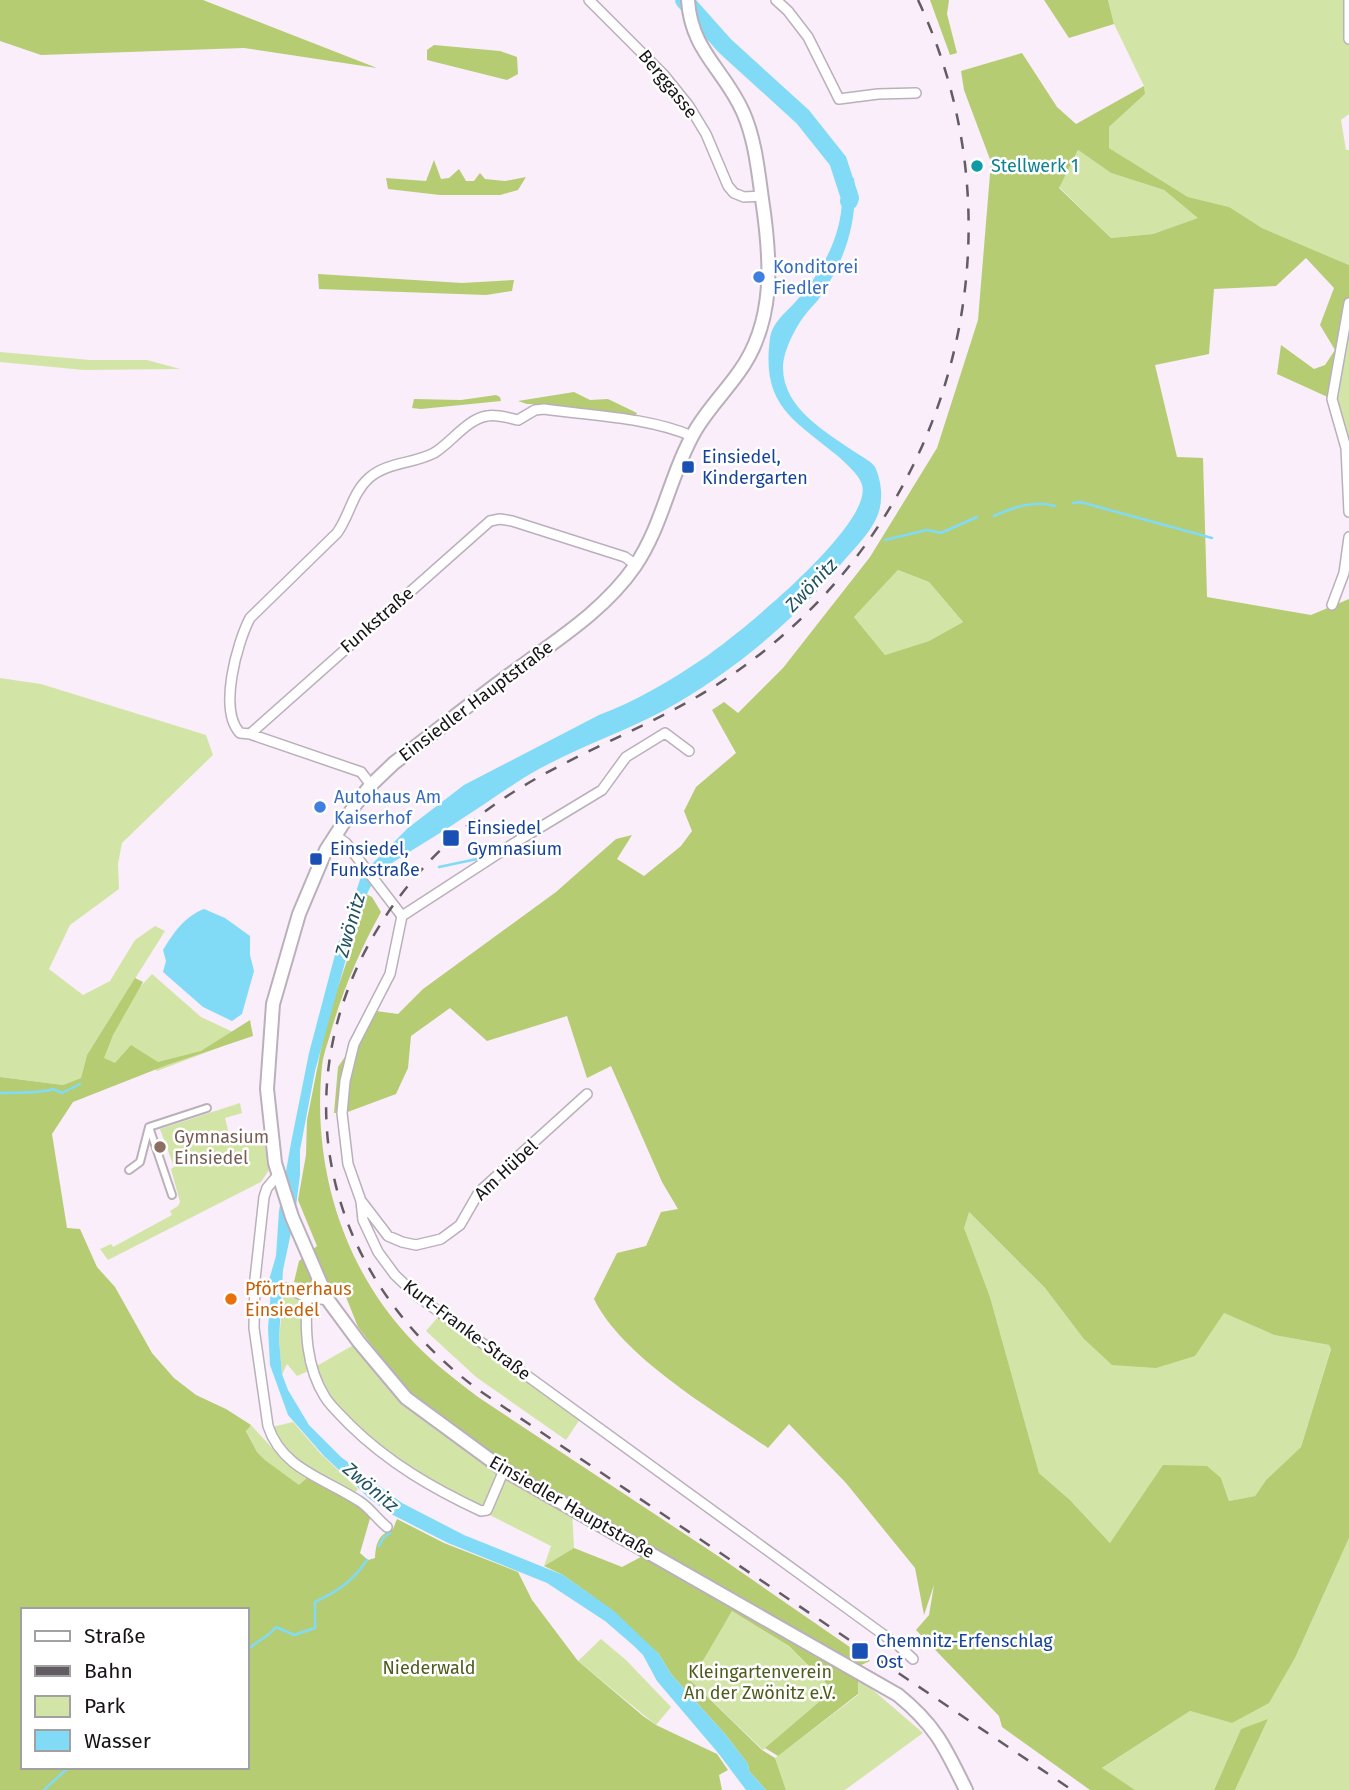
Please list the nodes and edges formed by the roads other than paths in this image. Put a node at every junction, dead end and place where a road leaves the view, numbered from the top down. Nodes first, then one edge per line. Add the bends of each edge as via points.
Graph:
1 (589, 0) edge
2 (688, 0) edge
3 (776, 0) edge
4 (1349, 0) edge
5 (1349, 39) edge
6 (916, 93) dead end
7 (762, 196) junction
8 (1349, 303) edge
9 (692, 436) junction
10 (1349, 512) edge
11 (1349, 537) edge
12 (636, 565) junction
13 (1332, 605) dead end
14 (250, 734) junction
15 (689, 751) dead end
16 (371, 785) junction
17 (335, 835) junction
18 (402, 916) junction
19 (587, 1094) dead end
20 (207, 1108) dead end
21 (149, 1127) junction
22 (129, 1170) dead end
23 (278, 1175) junction
24 (172, 1195) dead end
25 (361, 1201) junction
26 (286, 1288) dead end
27 (307, 1297) junction
28 (328, 1300) junction
29 (504, 1470) junction
30 (387, 1527) dead end
31 (913, 1659) dead end
32 (967, 1790) edge

1 - 7 street, Berggasse via 689,106 734,193
2 - 7 main road, Einsiedler Hauptstraße via 689,20 703,51 742,110 752,137
3 - 6 street via 808,37 839,99
4 - 5 street
7 - 9 main road, Einsiedler Hauptstraße via 768,293 760,334 739,373
8 - 10 street via 1332,399 1346,448
9 - 12 main road, Einsiedler Hauptstraße
9 - 14 street via 635,422 544,409 519,420 488,415 477,419 437,451 383,468 354,495 337,533 250,618 242,634 233,663 231,720 240,733
11 - 13 street via 1344,573
12 - 14 street, Funkstraße via 625,557 512,521 490,521
12 - 16 main road, Einsiedler Hauptstraße via 604,602
14 - 16 street via 361,772
15 - 18 street via 665,733 626,757 602,790
16 - 17 main road, Einsiedler Hauptstraße
17 - 18 street
17 - 23 main road, Einsiedler Hauptstraße via 299,914 272,1004 267,1089
18 - 25 street, Kurt-Franke-Straße via 390,974 354,1044 345,1081 342,1114 348,1164
19 - 25 street, Am Hübel via 479,1192 460,1225 441,1239 416,1245 388,1236
20 - 21 street
21 - 22 street via 140,1162
21 - 24 street
23 - 28 main road, Einsiedler Hauptstraße via 300,1240
23 - 30 street via 264,1197 255,1279 254,1328 272,1441 301,1470 361,1502
25 - 31 street, Kurt-Franke-Straße via 363,1220 377,1252 416,1295
26 - 27 street
27 - 28 street
27 - 29 street via 309,1357 320,1387 332,1407 358,1432 412,1476 481,1511 487,1510
28 - 29 main road, Einsiedler Hauptstraße via 406,1398
29 - 32 main road, Einsiedler Hauptstraße via 898,1695 932,1727

